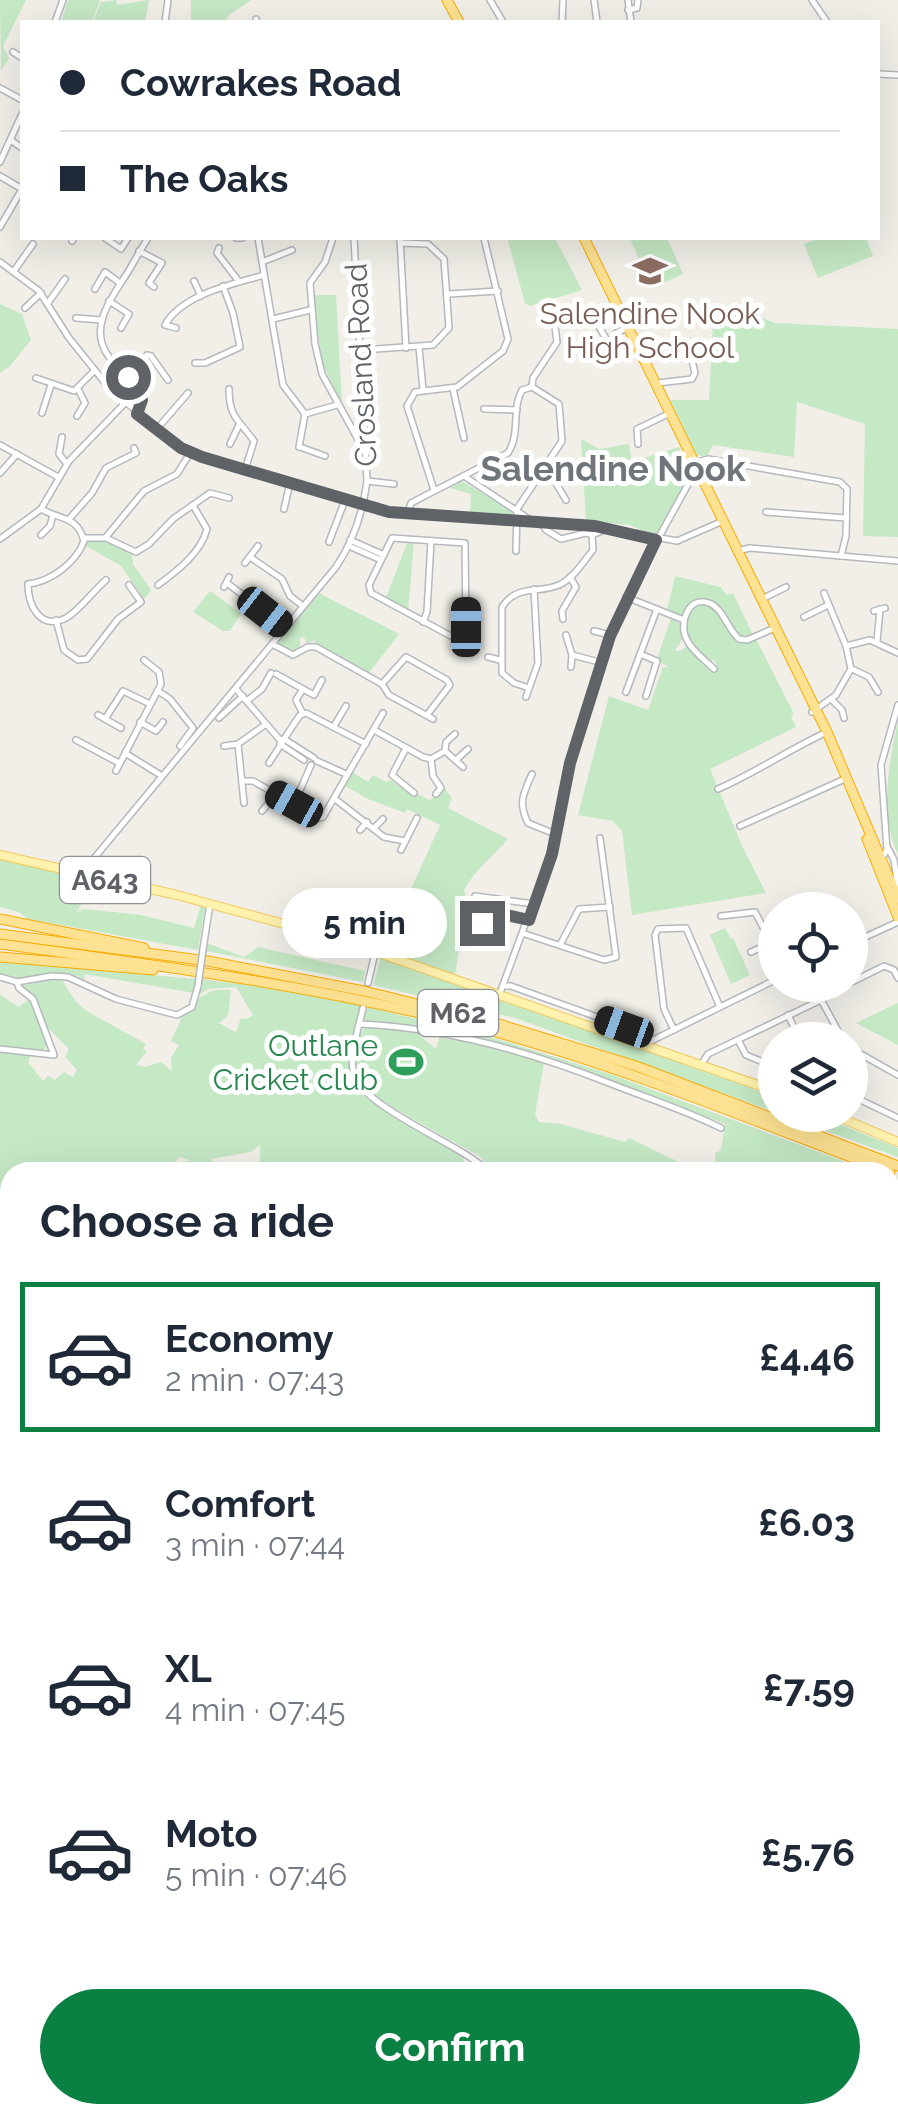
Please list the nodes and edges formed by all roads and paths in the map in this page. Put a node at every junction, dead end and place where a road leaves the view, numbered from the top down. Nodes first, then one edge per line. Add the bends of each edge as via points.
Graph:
1 (447, 0) edge
2 (628, 0) edge
3 (638, 0) edge
4 (628, 10) junction
5 (454, 12) junction
6 (447, 20) edge
7 (458, 20) edge
8 (630, 20) edge
9 (13, 52) dead end
10 (20, 57) edge
11 (20, 120) edge
12 (12, 142) junction
13 (20, 147) edge
14 (0, 162) edge
15 (20, 193) edge
16 (0, 228) edge
17 (109, 240) edge
18 (127, 240) edge
19 (147, 240) edge
20 (258, 240) edge
21 (332, 240) edge
22 (354, 240) edge
23 (400, 240) edge
24 (485, 240) edge
25 (585, 240) edge
26 (33, 244) dead end
27 (219, 248) dead end
28 (292, 250) dead end
29 (139, 251) junction
30 (0, 262) edge
31 (261, 262) junction
32 (14, 272) junction
33 (264, 275) junction
34 (65, 280) dead end
35 (237, 280) junction
36 (194, 281) dead end
37 (120, 283) junction
38 (154, 286) dead end
39 (222, 286) junction
40 (95, 289) dead end
41 (498, 291) junction
42 (42, 294) junction
43 (449, 294) junction
44 (201, 296) junction
45 (109, 301) junction
46 (48, 303) junction
47 (25, 308) dead end
48 (310, 310) junction
49 (80, 316) dead end
50 (274, 319) junction
51 (102, 320) junction
52 (544, 321) dead end
53 (598, 325) dead end
54 (629, 326) junction
55 (120, 328) dead end
56 (176, 328) dead end
57 (696, 343) dead end
58 (419, 347) junction
59 (406, 348) junction
60 (361, 350) junction
61 (194, 363) dead end
62 (94, 371) junction
63 (128, 377) junction
64 (36, 378) dead end
65 (168, 380) dead end
66 (658, 383) junction
67 (51, 386) junction
68 (532, 387) junction
69 (78, 388) junction
70 (229, 389) dead end
71 (453, 389) junction
72 (423, 390) junction
73 (188, 393) dead end
74 (125, 403) junction
75 (337, 405) junction
76 (484, 409) dead end
77 (517, 410) junction
78 (671, 412) junction
79 (42, 413) dead end
80 (137, 414) junction
81 (305, 414) junction
82 (77, 416) dead end
83 (350, 422) junction
84 (364, 422) junction
85 (239, 425) junction
86 (157, 430) junction
87 (62, 437) dead end
88 (464, 438) dead end
89 (0, 444) edge
90 (230, 444) dead end
91 (638, 444) dead end
92 (134, 448) dead end
93 (190, 453) junction
94 (17, 454) junction
95 (366, 454) junction
96 (325, 456) dead end
97 (694, 463) junction
98 (67, 464) junction
99 (245, 470) junction
100 (542, 470) junction
101 (0, 474) edge
102 (464, 476) junction
103 (58, 477) junction
104 (691, 479) dead end
105 (367, 481) junction
106 (290, 483) junction
107 (394, 484) dead end
108 (434, 490) junction
109 (227, 494) dead end
110 (345, 500) junction
111 (566, 500) dead end
112 (194, 506) junction
113 (363, 506) junction
114 (284, 509) dead end
115 (517, 509) junction
116 (41, 510) junction
117 (766, 512) dead end
118 (407, 514) junction
119 (52, 515) junction
120 (70, 518) junction
121 (846, 518) junction
122 (723, 520) junction
123 (517, 521) junction
124 (538, 522) junction
125 (607, 529) junction
126 (41, 534) dead end
127 (592, 536) junction
128 (84, 538) junction
129 (106, 538) junction
130 (0, 539) edge
131 (431, 540) junction
132 (656, 540) junction
133 (329, 542) dead end
134 (350, 543) junction
135 (258, 546) dead end
136 (516, 551) dead end
137 (737, 551) junction
138 (842, 556) junction
139 (382, 558) junction
140 (898, 561) edge
141 (570, 577) junction
142 (106, 580) dead end
143 (227, 583) dead end
144 (129, 584) dead end
145 (158, 585) dead end
146 (786, 587) dead end
147 (534, 589) junction
148 (824, 593) dead end
149 (626, 598) junction
150 (761, 600) junction
151 (829, 605) junction
152 (303, 606) junction
153 (657, 609) junction
154 (880, 609) dead end
155 (804, 616) dead end
156 (564, 619) dead end
157 (56, 620) junction
158 (684, 620) junction
159 (423, 622) junction
160 (284, 627) junction
161 (775, 628) junction
162 (594, 631) dead end
163 (566, 635) dead end
164 (610, 636) junction
165 (877, 641) junction
166 (461, 642) junction
167 (272, 644) junction
168 (846, 646) junction
169 (476, 649) dead end
170 (898, 653) edge
171 (640, 654) junction
172 (572, 655) junction
173 (488, 657) dead end
174 (144, 660) dead end
175 (500, 660) junction
176 (603, 663) junction
177 (570, 667) dead end
178 (714, 669) dead end
179 (851, 669) junction
180 (322, 680) dead end
181 (382, 684) junction
182 (529, 688) junction
183 (236, 689) junction
184 (303, 689) junction
185 (158, 690) junction
186 (626, 692) dead end
187 (878, 692) dead end
188 (646, 696) dead end
189 (526, 697) dead end
190 (245, 698) junction
191 (832, 699) junction
192 (150, 704) junction
193 (898, 705) edge
194 (346, 706) dead end
195 (814, 711) junction
196 (383, 713) dead end
197 (302, 714) junction
198 (98, 715) dead end
199 (219, 718) dead end
200 (844, 718) dead end
201 (105, 719) junction
202 (140, 722) junction
203 (163, 722) dead end
204 (266, 724) junction
205 (334, 726) junction
206 (122, 728) dead end
207 (374, 730) junction
208 (825, 733) junction
209 (455, 734) dead end
210 (76, 740) dead end
211 (282, 741) junction
212 (238, 744) junction
213 (366, 744) junction
214 (86, 746) junction
215 (180, 746) dead end
216 (224, 746) dead end
217 (406, 748) junction
218 (468, 749) dead end
219 (446, 751) junction
220 (125, 753) junction
221 (80, 757) dead end
222 (431, 759) junction
223 (304, 760) dead end
224 (456, 760) junction
225 (314, 762) junction
226 (269, 763) dead end
227 (119, 764) junction
228 (463, 767) dead end
229 (116, 771) dead end
230 (347, 774) junction
231 (532, 774) dead end
232 (162, 776) junction
233 (847, 779) junction
234 (242, 782) junction
235 (718, 789) dead end
236 (414, 793) dead end
237 (276, 794) junction
238 (436, 794) dead end
239 (334, 799) junction
240 (244, 803) dead end
241 (294, 804) junction
242 (262, 811) dead end
243 (383, 818) dead end
244 (417, 818) dead end
245 (366, 822) junction
246 (740, 826) dead end
247 (374, 828) junction
248 (360, 830) dead end
249 (555, 834) junction
250 (600, 838) dead end
251 (405, 841) junction
252 (878, 846) junction
253 (401, 850) dead end
254 (0, 856) edge
255 (879, 861) junction
256 (81, 874) junction
257 (898, 888) edge
258 (475, 896) dead end
259 (898, 899) edge
260 (488, 903) dead end
261 (210, 904) junction
262 (534, 904) junction
263 (610, 907) junction
264 (722, 916) dead end
265 (758, 917) edge
266 (0, 919) edge
267 (486, 919) junction
268 (898, 919) edge
269 (529, 920) junction
270 (0, 934) edge
271 (524, 934) junction
272 (868, 935) edge
273 (486, 938) dead end
274 (0, 944) edge
275 (560, 944) junction
276 (758, 949) edge
277 (376, 950) junction
278 (751, 952) dead end
279 (0, 957) edge
280 (208, 961) junction
281 (216, 973) junction
282 (868, 974) edge
283 (0, 977) edge
284 (898, 978) edge
285 (17, 982) junction
286 (368, 983) dead end
287 (758, 988) edge
288 (502, 989) junction
289 (813, 1002) edge
290 (720, 1007) junction
291 (363, 1008) dead end
292 (788, 1016) junction
293 (791, 1022) edge
294 (360, 1024) junction
295 (674, 1030) junction
296 (738, 1040) junction
297 (645, 1044) junction
298 (0, 1049) edge
299 (868, 1058) edge
300 (758, 1061) edge
301 (701, 1064) junction
302 (898, 1075) edge
303 (758, 1085) edge
304 (868, 1104) edge
305 (898, 1118) edge
306 (722, 1128) dead end
307 (868, 1129) edge
308 (898, 1142) edge
309 (476, 1162) edge
310 (861, 1162) edge
311 (888, 1162) edge

1 - 5 highway
2 - 4 street
3 - 4 street
4 - 8 street
5 - 6 street
5 - 7 highway
9 - 10 street
11 - 12 street
12 - 13 street
12 - 14 street
15 - 16 street
17 - 18 street via 121,249
19 - 29 street
20 - 31 street
21 - 48 street via 310,283
22 - 60 street, Crosland Road
23 - 43 street via 438,250
23 - 59 street
24 - 41 street
25 - 54 highway
26 - 32 street
27 - 35 street
28 - 31 street
29 - 37 street
29 - 38 street via 162,263 149,283
30 - 32 street
31 - 33 street
32 - 42 street
33 - 35 street
33 - 50 street
34 - 46 street
35 - 39 street
36 - 44 street
37 - 40 street via 105,272
37 - 45 street
39 - 44 street
39 - 61 street via 240,347
41 - 43 street
41 - 71 street via 506,345
42 - 46 street
42 - 47 street
43 - 58 street via 446,333
44 - 56 street via 170,317 165,325
45 - 51 street
45 - 55 street via 129,314
46 - 62 street
48 - 50 street
48 - 75 street via 318,358
49 - 51 street
50 - 81 street via 283,385
51 - 63 street via 100,340
52 - 68 street via 554,318 557,342
53 - 54 street via 615,344 616,333
54 - 66 highway
57 - 66 street via 684,345 692,379
58 - 59 street
58 - 72 street
59 - 60 street
60 - 84 street, Crosland Road
62 - 69 street
62 - 74 street
63 - 65 street via 147,355
63 - 80 street via 142,400
64 - 67 street
66 - 78 highway
67 - 69 street
67 - 79 street
68 - 77 street via 519,393
68 - 100 street via 560,407 562,442
69 - 82 street via 85,402
70 - 85 street via 229,408
71 - 72 street
71 - 88 street
72 - 108 street via 407,406
73 - 86 street
74 - 80 street
74 - 98 street
75 - 81 street
75 - 83 street
76 - 77 street
77 - 102 street via 511,450
78 - 91 street via 637,430
78 - 97 highway
80 - 86 street
81 - 96 street via 298,447
83 - 84 street
83 - 95 street
84 - 95 street, Crosland Road
85 - 90 street
85 - 99 street via 254,441
86 - 93 street
87 - 98 street via 59,454
89 - 94 street
92 - 120 street via 136,453 106,468
93 - 99 street
93 - 129 street via 177,474 144,491
94 - 101 street
94 - 103 street
95 - 105 street, Crosland Road
97 - 121 street via 708,459 840,482 847,489
97 - 122 highway
98 - 103 street
99 - 106 street
100 - 111 street
100 - 115 street
102 - 108 street
102 - 115 street
103 - 116 street
104 - 132 street
105 - 107 street
105 - 113 street, Crosland Road
106 - 110 street
106 - 114 street
108 - 118 street via 411,503
109 - 112 street via 213,492
110 - 113 street
110 - 133 street
112 - 129 street via 136,556
112 - 145 street via 211,529
113 - 118 street
113 - 134 street, Crosland Road
115 - 123 street
115 - 124 street
116 - 119 street
116 - 130 street
117 - 121 street
118 - 123 street
119 - 120 street
119 - 126 street
120 - 128 street
121 - 138 street
122 - 132 street via 683,540
122 - 137 highway
123 - 124 street
123 - 136 street
124 - 125 street
124 - 127 street via 562,539
125 - 127 street
125 - 132 street
127 - 141 street via 592,550
128 - 129 street
128 - 157 street via 81,550 52,578 28,584 34,612
131 - 139 street via 394,537
131 - 159 street
131 - 166 street via 464,543
132 - 149 street
134 - 139 street
134 - 152 street, Crosland Road
135 - 152 street via 248,560 282,579
137 - 138 street
137 - 150 highway
138 - 140 street
139 - 159 street via 371,593
141 - 147 street
141 - 156 street via 576,587 562,610
142 - 157 street via 70,616
143 - 160 street
144 - 157 street via 141,602 84,664 64,650
146 - 150 street
147 - 175 street via 512,595 502,607
147 - 182 street via 538,662
148 - 151 street
149 - 153 street
149 - 164 street
150 - 161 highway
151 - 155 street
151 - 168 street
152 - 160 street, Crosland Road
153 - 158 street
153 - 171 street
154 - 165 street
158 - 161 street via 692,605 708,602 739,640
158 - 178 street via 688,642
159 - 166 street
160 - 167 street, Crosland Road
161 - 195 highway
162 - 164 street
163 - 172 street
164 - 176 street
165 - 168 street
165 - 170 street
166 - 169 street
167 - 181 street via 292,655 316,647
167 - 183 street, Crosland Road
168 - 179 street
171 - 186 street
171 - 188 street via 657,661
172 - 176 street
172 - 177 street
173 - 175 street
174 - 185 street via 160,672
175 - 182 street via 505,677
176 - 249 street
179 - 187 street via 878,682
179 - 191 street
180 - 184 street via 314,695
181 - 181 street via 406,657 450,685 430,717 386,693
182 - 189 street
183 - 190 street
183 - 232 street, Crosland Road
184 - 190 street via 274,674
184 - 197 street via 296,700
185 - 192 street
185 - 215 street via 193,728
190 - 199 street
190 - 204 street
191 - 195 street
191 - 200 street
192 - 201 street via 124,691
192 - 202 street
193 - 252 street via 881,765
194 - 205 street
195 - 208 highway
196 - 207 street
197 - 205 street
197 - 211 street
198 - 201 street
201 - 206 street
202 - 203 street via 156,731
202 - 220 street
204 - 211 street
204 - 212 street
205 - 213 street
207 - 213 street
207 - 217 street
208 - 233 highway
208 - 235 street
209 - 219 street
210 - 214 street
211 - 223 street
211 - 225 street
211 - 226 street
212 - 216 street
212 - 234 street
213 - 230 street
214 - 221 street
214 - 227 street
217 - 222 street
217 - 236 street via 392,775
218 - 224 street
219 - 222 street
219 - 224 street
220 - 227 street
220 - 232 street
222 - 238 street
224 - 228 street
225 - 230 street
225 - 241 street
227 - 229 street
230 - 239 street
231 - 249 street via 522,810 528,823
232 - 256 street, Crosland Road
233 - 246 street
233 - 252 highway
234 - 237 street via 253,780
234 - 240 street
237 - 241 street
237 - 242 street
239 - 241 street via 324,818
239 - 245 street
243 - 247 street
244 - 251 street
245 - 247 street
245 - 248 street
247 - 251 street
249 - 262 street
250 - 263 street
251 - 253 street
252 - 255 highway
252 - 257 street via 894,860
254 - 256 main road, A643
255 - 259 highway
255 - 268 highway
256 - 261 main road, A643
258 - 262 street
260 - 267 street
261 - 277 main road, A643
261 - 285 street, bridge via 193,1006 177,1015 68,976
262 - 269 street
263 - 275 street via 579,909
263 - 275 street via 613,960
264 - 265 street via 755,912
266 - 280 highway, M62
267 - 269 street via 513,914
267 - 273 street via 479,935
268 - 272 street
269 - 271 street
270 - 280 highway, M62
271 - 275 street
271 - 288 street
274 - 281 highway, M62
276 - 278 street
277 - 286 street
277 - 288 main road, A643
279 - 281 highway, M62
280 - 311 highway, M62 via 364,991 575,1046
281 - 310 highway, M62 via 491,1031 634,1075
282 - 284 street via 884,966
283 - 285 street
285 - 298 street via 34,1001 54,1054
287 - 290 street
288 - 297 main road, A643
289 - 292 street
290 - 295 street
290 - 295 street via 686,928 658,929 664,1009
291 - 294 street
292 - 293 street
292 - 296 street
294 - 306 street via 471,1038 592,1076
294 - 309 street via 352,1066 365,1094
295 - 297 street
296 - 300 street via 746,1056
296 - 301 street
297 - 301 main road, A643
299 - 302 street
301 - 303 main road, A643
304 - 305 street
307 - 308 main road

